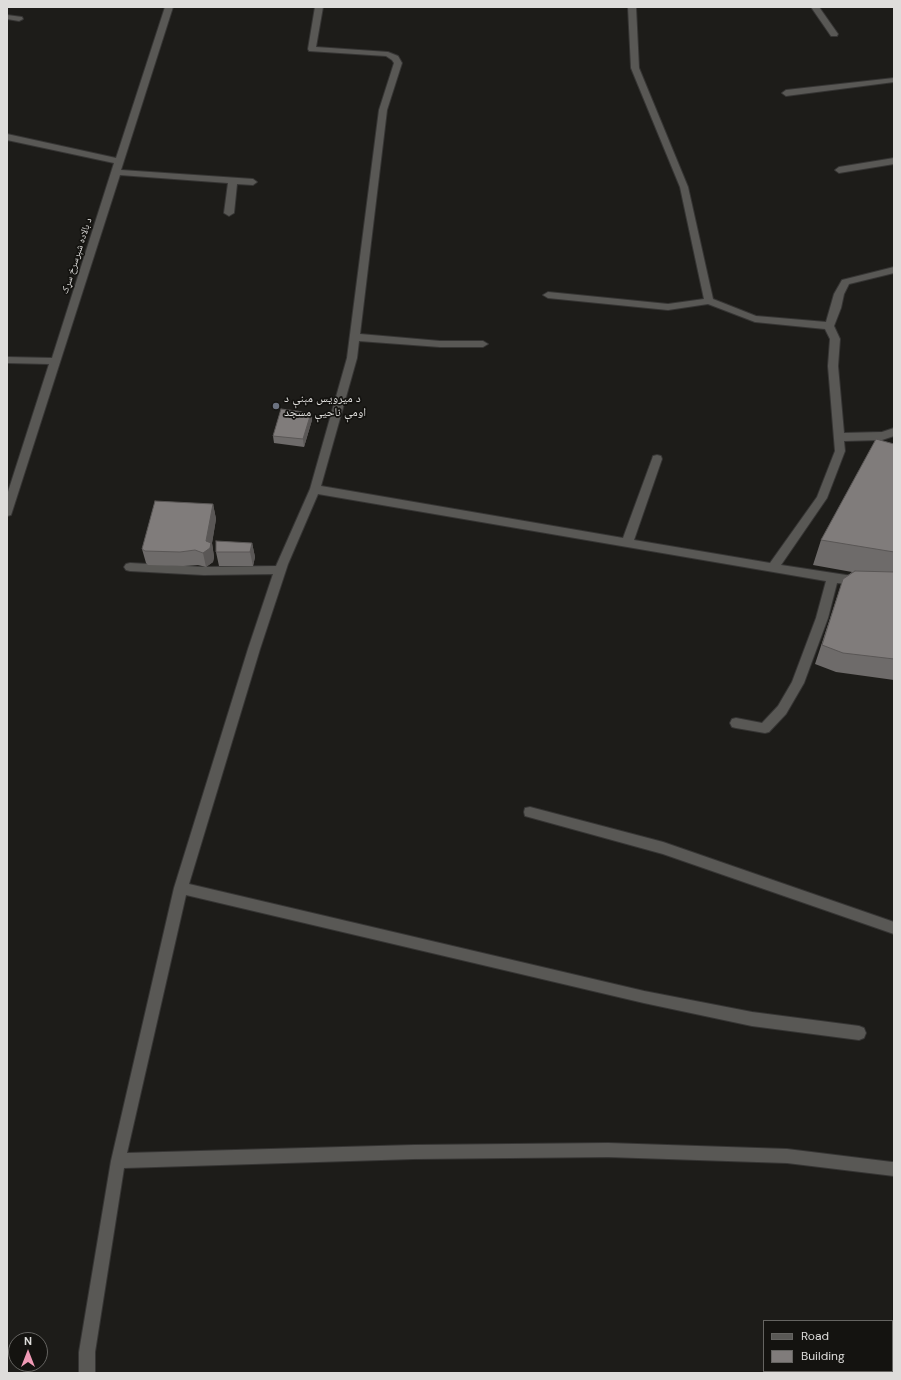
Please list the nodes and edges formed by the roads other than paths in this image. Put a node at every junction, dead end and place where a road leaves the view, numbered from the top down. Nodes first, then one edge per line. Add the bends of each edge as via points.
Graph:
1 (169, 7) edge
2 (319, 7) edge
3 (632, 7) edge
4 (815, 7) edge
5 (7, 17) edge
6 (18, 19) dead end
7 (834, 34) dead end
8 (894, 80) edge
9 (786, 93) dead end
10 (7, 137) edge
11 (120, 162) junction
12 (894, 162) edge
13 (839, 170) dead end
14 (116, 172) junction
15 (233, 181) junction
16 (253, 182) dead end
17 (229, 213) dead end
18 (894, 270) edge
19 (548, 295) dead end
20 (709, 301) junction
21 (829, 326) junction
22 (355, 337) junction
23 (483, 344) dead end
24 (7, 360) edge
25 (55, 361) junction
26 (894, 432) edge
27 (839, 437) junction
28 (657, 459) dead end
29 (314, 489) junction
30 (8, 507) edge
31 (627, 543) junction
32 (130, 567) dead end
33 (773, 568) junction
34 (280, 570) junction
35 (833, 578) junction
36 (871, 583) edge
37 (736, 723) dead end
38 (530, 812) dead end
39 (181, 888) junction
40 (894, 928) edge
41 (859, 1033) dead end
42 (118, 1161) junction
43 (892, 1169) dead end
44 (86, 1373) edge

1 - 11 street, د بالاده شېرسرخ سړک
2 - 22 street via 312,49 388,54 398,63 383,110
3 - 20 street via 635,68 684,187
4 - 7 street
5 - 6 street
8 - 9 street
10 - 11 street
11 - 14 street, د بالاده شېرسرخ سړک
12 - 13 street
14 - 15 street
14 - 25 street, د بالاده شېرسرخ سړک
15 - 16 street
15 - 17 street
18 - 21 street via 845,282
19 - 20 street via 668,307
20 - 21 street via 755,319
21 - 27 street via 835,339 833,366
22 - 23 street via 440,344
22 - 29 street via 352,358
24 - 25 street
25 - 30 street, د بالاده شېرسرخ سړک
26 - 27 street via 882,436
27 - 33 street via 840,451 822,498
28 - 31 street
29 - 31 street
29 - 34 street
31 - 33 street
32 - 34 street via 204,571
33 - 35 street
34 - 39 street
35 - 36 street
35 - 37 street via 822,618 798,683 782,710 765,728
38 - 40 street via 663,848
39 - 41 street via 644,997 752,1019
39 - 42 street
42 - 43 street via 414,1152 608,1150 787,1156
42 - 44 street via 87,1352

